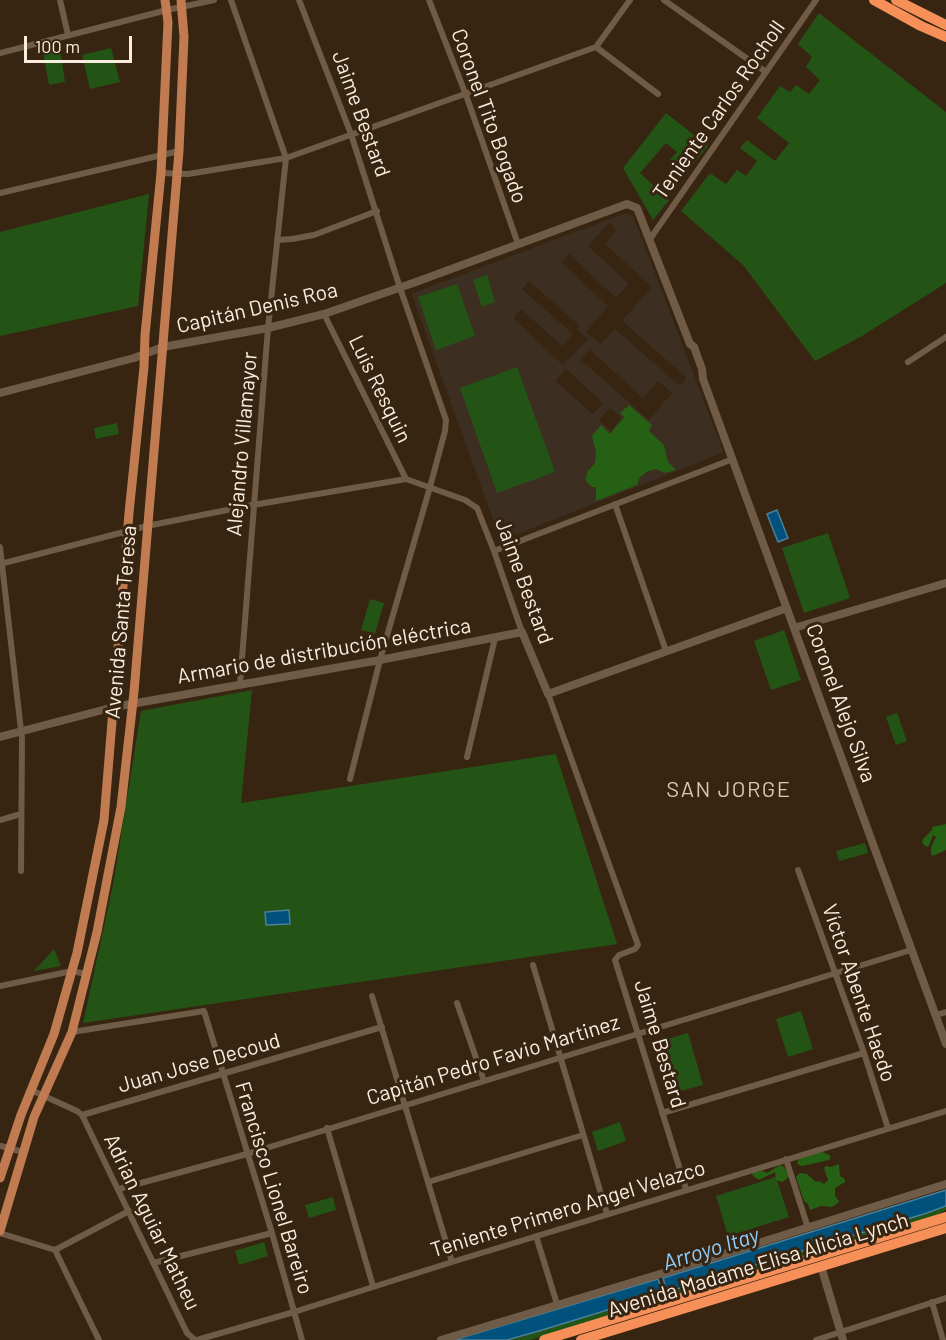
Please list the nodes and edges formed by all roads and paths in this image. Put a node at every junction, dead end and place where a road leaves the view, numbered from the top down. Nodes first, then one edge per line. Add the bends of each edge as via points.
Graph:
1 (60, 0) edge
2 (214, 0) edge
3 (231, 0) edge
4 (299, 0) edge
5 (429, 0) edge
6 (630, 0) edge
7 (664, 0) edge
8 (816, 0) edge
9 (874, 0) edge
10 (894, 3) edge
11 (182, 4) edge
12 (166, 5) edge
13 (946, 25) edge
14 (68, 35) junction
15 (946, 37) edge
16 (597, 47) junction
17 (0, 52) edge
18 (766, 72) junction
19 (658, 94) dead end
20 (465, 95) junction
21 (351, 134) junction
22 (179, 152) junction
23 (162, 155) junction
24 (286, 158) junction
25 (161, 173) junction
26 (178, 173) junction
27 (0, 193) edge
28 (377, 211) junction
29 (650, 239) junction
30 (277, 240) junction
31 (518, 244) junction
32 (400, 288) junction
33 (324, 314) junction
34 (268, 328) junction
35 (946, 337) edge
36 (163, 347) junction
37 (144, 355) junction
38 (908, 362) dead end
39 (0, 393) edge
40 (733, 459) junction
41 (406, 479) junction
42 (430, 487) junction
43 (615, 504) junction
44 (253, 506) junction
45 (147, 526) junction
46 (128, 530) junction
47 (0, 547) edge
48 (494, 551) junction
49 (1, 564) edge
50 (946, 583) edge
51 (787, 608) junction
52 (794, 628) junction
53 (522, 632) junction
54 (495, 638) junction
55 (666, 651) junction
56 (380, 660) junction
57 (240, 684) junction
58 (548, 694) junction
59 (132, 704) junction
60 (114, 707) junction
61 (21, 731) junction
62 (0, 737) edge
63 (467, 757) dead end
64 (350, 779) dead end
65 (21, 814) junction
66 (0, 820) edge
67 (798, 870) dead end
68 (21, 871) dead end
69 (911, 950) junction
70 (533, 965) dead end
71 (72, 971) junction
72 (835, 973) junction
73 (86, 974) junction
74 (0, 986) edge
75 (372, 996) dead end
76 (457, 1003) dead end
77 (946, 1012) edge
78 (936, 1015) junction
79 (382, 1027) junction
80 (72, 1032) junction
81 (637, 1034) junction
82 (946, 1044) edge
83 (864, 1053) junction
84 (559, 1058) junction
85 (223, 1073) junction
86 (484, 1081) junction
87 (31, 1090) junction
88 (44, 1095) junction
89 (405, 1106) junction
90 (946, 1111) edge
91 (662, 1113) junction
92 (82, 1115) junction
93 (327, 1128) junction
94 (888, 1128) junction
95 (582, 1135) junction
96 (3, 1146) edge
97 (23, 1152) junction
98 (247, 1154) junction
99 (786, 1159) junction
100 (0, 1178) edge
101 (428, 1182) junction
102 (946, 1184) edge
103 (119, 1189) junction
104 (686, 1189) junction
105 (129, 1211) junction
106 (607, 1214) junction
107 (943, 1217) edge
108 (808, 1228) junction
109 (946, 1228) edge
110 (0, 1232) edge
111 (272, 1233) junction
112 (536, 1236) junction
113 (55, 1250) junction
114 (819, 1261) junction
115 (452, 1262) junction
116 (153, 1263) junction
117 (373, 1286) junction
118 (946, 1298) edge
119 (932, 1302) junction
120 (557, 1304) junction
121 (294, 1312) junction
122 (842, 1336) edge
123 (99, 1340) edge
124 (197, 1340) edge
125 (302, 1340) edge
126 (441, 1340) edge
127 (544, 1340) edge
128 (581, 1340) edge
129 (816, 1340) edge
130 (943, 1340) edge

1 - 14 street
2 - 11 street
3 - 24 street, Alejandro Villamayor
4 - 21 street, Jaime Bestard
5 - 20 street, Coronel Tito Bogado
6 - 16 street
7 - 18 street
8 - 18 street, Teniente Carlos Rocholl
9 - 10 highway
10 - 13 highway
10 - 15 highway
11 - 12 street
11 - 22 main road, Avenida Santa Teresa via 184,70
12 - 14 street
12 - 23 main road, Avenida Santa Teresa
14 - 17 street
16 - 19 street
16 - 20 street
18 - 29 street, Teniente Carlos Rocholl
20 - 21 street
20 - 31 street, Coronel Tito Bogado
21 - 24 street
21 - 28 street, Jaime Bestard
22 - 23 street
22 - 26 main road, Avenida Santa Teresa
23 - 25 main road, Avenida Santa Teresa
23 - 27 street
24 - 26 street
24 - 30 street, Alejandro Villamayor
25 - 26 street
25 - 37 main road, Avenida Santa Teresa
26 - 36 main road, Avenida Santa Teresa
28 - 30 street via 314,235
28 - 32 street, Jaime Bestard
29 - 31 main road, Coronel Alejo Silva via 638,208 627,204
29 - 40 main road, Coronel Alejo Silva via 690,344 688,349
30 - 34 street, Alejandro Villamayor
31 - 32 main road, Capitán Denis Roa
32 - 33 main road, Capitán Denis Roa
32 - 42 street, Jaime Bestard via 446,420
33 - 34 main road, Capitán Denis Roa
33 - 41 street, Luis Resquin
34 - 36 main road, Capitán Denis Roa
34 - 44 street, Alejandro Villamayor
35 - 38 street
36 - 37 main road, Capitán Denis Roa
36 - 45 main road, Avenida Santa Teresa
37 - 39 main road, Capitán Denis Roa
37 - 46 main road, Avenida Santa Teresa
40 - 43 street
40 - 51 main road, Coronel Alejo Silva
41 - 42 street
41 - 44 street
42 - 48 street, Jaime Bestard via 473,505
42 - 56 street
43 - 48 street
43 - 55 street
44 - 45 street
44 - 57 street, Alejandro Villamayor
45 - 46 street
45 - 59 main road, Avenida Santa Teresa
46 - 49 street
46 - 60 main road, Avenida Santa Teresa
47 - 49 street
48 - 53 street, Jaime Bestard
49 - 61 street
50 - 52 main road
51 - 52 main road, Coronel Alejo Silva
51 - 55 main road
52 - 69 main road, Coronel Alejo Silva
53 - 54 main road, Armario de distribución eléctrica
53 - 58 main road, Jaime Bestard
54 - 56 main road, Armario de distribución eléctrica
54 - 63 street
55 - 58 main road
56 - 57 main road, Armario de distribución eléctrica
56 - 64 street
57 - 59 main road, Armario de distribución eléctrica
58 - 81 street, Jaime Bestard via 638,945 615,960
59 - 60 main road, Armario de distribución eléctrica
59 - 73 main road, Avenida Santa Teresa via 116,834
60 - 61 main road, Armario de distribución eléctrica
60 - 71 main road, Avenida Santa Teresa via 104,820
61 - 62 main road, Armario de distribución eléctrica
61 - 65 street
65 - 66 street
65 - 68 street
67 - 72 street, Víctor Abente Haedo
69 - 72 street, Capitán Pedro Favio Martinez
69 - 78 main road, Coronel Alejo Silva
70 - 84 street
71 - 73 street
71 - 74 street
71 - 87 main road, Avenida Santa Teresa via 54,1034
72 - 81 street, Capitán Pedro Favio Martinez
72 - 83 street, Víctor Abente Haedo
73 - 80 main road, Avenida Santa Teresa
75 - 79 street
76 - 86 street
77 - 78 street
78 - 82 main road, Coronel Alejo Silva
79 - 85 street, Juan Jose Decoud
79 - 89 street
80 - 85 street, Francisco Lionel Bareiro via 204,1011
80 - 88 main road, Avenida Santa Teresa
81 - 84 street, Capitán Pedro Favio Martinez
81 - 91 street, Jaime Bestard
83 - 91 street
83 - 94 street, Víctor Abente Haedo
84 - 86 street, Capitán Pedro Favio Martinez
84 - 95 street
85 - 92 street, Juan Jose Decoud
85 - 98 street, Francisco Lionel Bareiro
86 - 89 street, Capitán Pedro Favio Martinez
87 - 88 street
87 - 96 main road, Avenida Santa Teresa
88 - 92 street
88 - 97 main road, Avenida Santa Teresa
89 - 93 street, Capitán Pedro Favio Martinez
89 - 101 street
90 - 94 street, Teniente Primero Angel Velazco
91 - 104 street, Jaime Bestard
92 - 103 street, Adrian Aguiar Matheu
93 - 98 street, Capitán Pedro Favio Martinez
93 - 117 street
94 - 99 street, Teniente Primero Angel Velazco
95 - 101 street
95 - 106 street
96 - 97 street
96 - 100 main road, Avenida Santa Teresa
97 - 110 main road, Avenida Santa Teresa
98 - 103 street, Capitán Pedro Favio Martinez
98 - 111 street, Francisco Lionel Bareiro
99 - 104 street, Teniente Primero Angel Velazco
99 - 108 street
101 - 115 street
102 - 108 main road
103 - 105 street, Adrian Aguiar Matheu
104 - 106 street, Teniente Primero Angel Velazco
105 - 113 street
105 - 116 street, Adrian Aguiar Matheu
106 - 112 street, Teniente Primero Angel Velazco
107 - 114 highway, Avenida Madame Elisa Alicia Lynch
108 - 120 main road
109 - 114 highway, Avenida Madame Elisa Alicia Lynch
110 - 113 street
111 - 116 street
111 - 121 street, Francisco Lionel Bareiro
112 - 115 street, Teniente Primero Angel Velazco
112 - 120 street
113 - 123 street
114 - 122 main road
114 - 127 highway, Avenida Madame Elisa Alicia Lynch
114 - 128 highway, Avenida Madame Elisa Alicia Lynch
115 - 117 street, Teniente Primero Angel Velazco
116 - 124 street, Adrian Aguiar Matheu via 187,1333
117 - 121 street, Teniente Primero Angel Velazco
118 - 119 street
119 - 122 street
119 - 130 street
120 - 126 main road
121 - 124 street, Teniente Primero Angel Velazco
121 - 125 street, Francisco Lionel Bareiro
122 - 129 street

